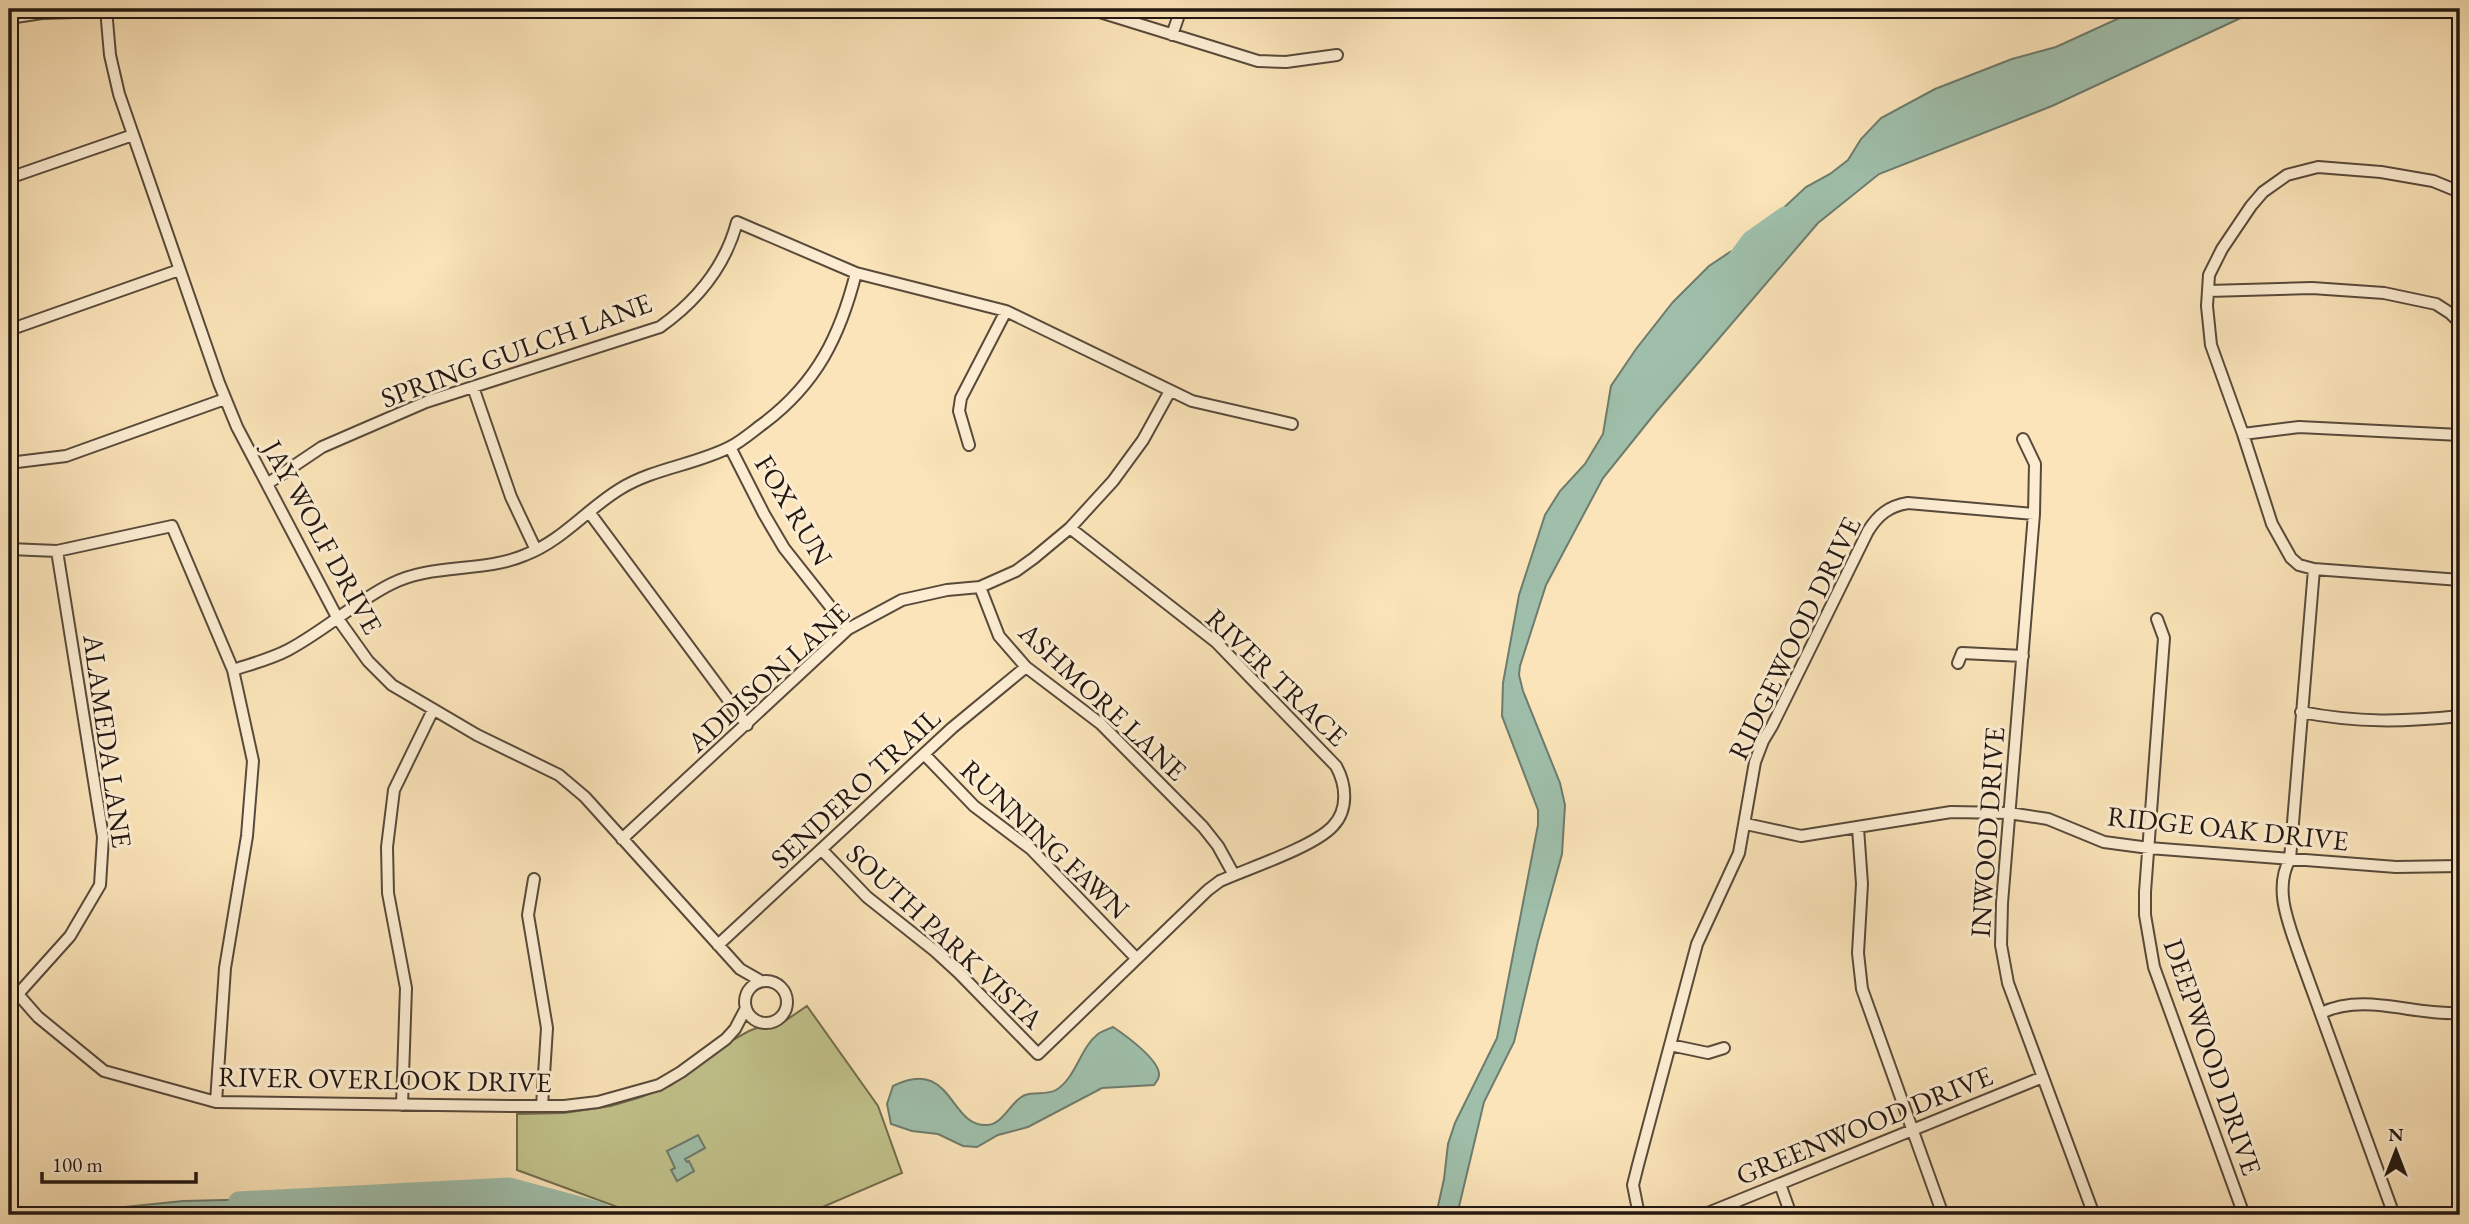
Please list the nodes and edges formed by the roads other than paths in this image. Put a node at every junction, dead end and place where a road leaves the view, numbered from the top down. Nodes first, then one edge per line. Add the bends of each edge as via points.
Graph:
1 (1090, 9) edge
2 (1181, 9) edge
3 (106, 10) edge
4 (9, 18) edge
5 (1172, 35) junction
6 (1337, 55) dead end
7 (133, 135) junction
8 (9, 178) edge
9 (2460, 192) edge
10 (179, 270) junction
11 (856, 273) junction
12 (2208, 290) junction
13 (1006, 311) junction
14 (2460, 323) edge
15 (9, 330) edge
16 (473, 387) junction
17 (1170, 391) junction
18 (225, 399) junction
19 (1292, 424) dead end
20 (2243, 434) junction
21 (2460, 435) edge
22 (2023, 439) dead end
23 (969, 445) dead end
24 (730, 447) junction
25 (9, 463) edge
26 (267, 484) junction
27 (589, 512) junction
28 (2034, 514) junction
29 (1070, 528) junction
30 (9, 549) edge
31 (536, 550) junction
32 (57, 551) junction
33 (2314, 569) junction
34 (2460, 580) edge
35 (980, 586) junction
36 (338, 619) junction
37 (2157, 620) dead end
38 (848, 629) junction
39 (2023, 656) junction
40 (1958, 663) dead end
41 (1026, 667) junction
42 (233, 670) junction
43 (433, 710) junction
44 (2301, 712) junction
45 (2460, 716) edge
46 (747, 725) junction
47 (924, 754) junction
48 (2010, 813) junction
49 (1745, 824) junction
50 (1858, 828) junction
51 (622, 839) junction
52 (2148, 848) junction
53 (822, 850) junction
54 (2290, 859) junction
55 (2460, 866) edge
56 (1234, 875) junction
57 (534, 879) dead end
58 (718, 945) junction
59 (1136, 958) junction
60 (740, 969) junction
61 (761, 981) junction
62 (9, 984) edge
63 (748, 991) junction
64 (18, 994) junction
65 (746, 1008) junction
66 (2321, 1013) junction
67 (2460, 1013) edge
68 (760, 1021) junction
69 (735, 1029) junction
70 (1670, 1045) junction
71 (1724, 1048) dead end
72 (1038, 1054) joint
73 (2043, 1077) junction
74 (216, 1102) junction
75 (402, 1105) junction
76 (542, 1106) junction
77 (1914, 1130) junction
78 (1780, 1184) junction
79 (1639, 1215) edge
80 (1703, 1215) edge
81 (1791, 1215) edge
82 (1943, 1215) edge
83 (2094, 1215) edge
84 (2244, 1215) edge
85 (2394, 1215) edge

1 - 5 street
2 - 5 street
3 - 4 street
3 - 7 street, JAY WOLF DRIVE via 115,82
5 - 6 street via 1258,61
7 - 8 street
7 - 10 street, JAY WOLF DRIVE
9 - 12 street via 2433,181 2381,172 2318,167 2287,175 2251,206 2215,261
10 - 15 street
10 - 18 street, JAY WOLF DRIVE
11 - 13 street, SPRING GULCH LANE
11 - 16 street, SPRING GULCH LANE via 737,222 732,241 704,289 660,327
11 - 24 street via 846,312 822,363 785,407
12 - 14 street via 2312,288 2384,293 2436,304
12 - 20 street via 2211,345
13 - 17 street, SPRING GULCH LANE
13 - 23 street via 961,398 959,411
16 - 26 street, SPRING GULCH LANE via 322,447
16 - 31 street via 511,497
17 - 19 street, SPRING GULCH LANE via 1213,408
17 - 29 street, ADDISON LANE via 1143,440
18 - 25 street via 66,456
18 - 26 street, JAY WOLF DRIVE
20 - 21 street via 2299,427
20 - 33 street via 2281,542 2299,565
22 - 28 street, INWOOD DRIVE via 2035,464
24 - 27 street via 642,478
24 - 38 street, FOX RUN via 784,548
26 - 36 street, JAY WOLF DRIVE
27 - 31 street
27 - 46 street
28 - 39 street, INWOOD DRIVE
28 - 49 street, RIDGEWOOD DRIVE via 1908,503 1879,515 1763,741 1749,788
29 - 35 street, ADDISON LANE via 1016,571
29 - 56 street, RIVER TRACE via 1216,642 1336,765 1345,788 1343,808 1331,828
30 - 32 street
31 - 36 street via 496,564 414,575 391,583
32 - 42 street via 172,526
32 - 64 street, ALAMEDA LANE via 103,837 100,885 70,936
33 - 34 street
33 - 44 street
35 - 38 street, ADDISON LANE via 902,600
35 - 41 street, ASHMORE LANE via 999,636
36 - 42 street via 286,650
36 - 43 street, JAY WOLF DRIVE via 392,685
37 - 52 street, DEEPWOOD DRIVE via 2164,638
38 - 46 street, ADDISON LANE
39 - 40 street via 1962,653
39 - 48 street, INWOOD DRIVE
41 - 47 street, SENDERO TRAIL
41 - 56 street, ASHMORE LANE via 1101,724 1203,827
42 - 74 street via 254,761 225,968
43 - 51 street, JAY WOLF DRIVE via 559,775
43 - 75 street via 394,790 387,847 388,893 406,988
44 - 45 street via 2341,720 2403,722
44 - 54 street
46 - 51 street, ADDISON LANE
47 - 53 street, SENDERO TRAIL
47 - 59 street, RUNNING FAWN via 974,806 1031,849
48 - 50 street, RIDGE OAK DRIVE via 1951,812
48 - 52 street, RIDGE OAK DRIVE via 2048,818 2104,842
48 - 73 street, INWOOD DRIVE via 2002,903 2003,960
49 - 50 street, RIDGE OAK DRIVE via 1801,836
49 - 70 street, RIDGEWOOD DRIVE via 1739,853 1697,944
50 - 77 street via 1862,874 1858,972
51 - 58 street, JAY WOLF DRIVE
52 - 54 street, RIDGE OAK DRIVE
52 - 84 street, DEEPWOOD DRIVE via 2145,915 2154,967
53 - 58 street, SENDERO TRAIL
53 - 72 street, SOUTH PARK VISTA via 867,897 958,972
54 - 55 street, RIDGE OAK DRIVE via 2396,867
54 - 66 street via 2282,872 2287,919
56 - 59 street, RIVER TRACE via 1208,890
57 - 76 street via 528,915 547,1028
58 - 60 street, JAY WOLF DRIVE
59 - 72 street, RIVER TRACE
60 - 61 street, JAY WOLF DRIVE
60 - 63 street, JAY WOLF DRIVE
61 - 63 street
61 - 68 street via 779,985 788,1002 778,1019
62 - 64 street, RIVER OVERLOOK DRIVE
63 - 65 street
64 - 74 street, RIVER OVERLOOK DRIVE via 38,1017 104,1070
65 - 68 street
65 - 69 street
66 - 67 street via 2353,1004
66 - 85 street
68 - 69 street
69 - 76 street, RIVER OVERLOOK DRIVE via 659,1085 598,1102
70 - 71 street via 1708,1053
70 - 79 street, RIDGEWOOD DRIVE via 1633,1185
73 - 77 street, GREENWOOD DRIVE
73 - 83 street, INWOOD DRIVE
74 - 75 street, RIVER OVERLOOK DRIVE
75 - 76 street, RIVER OVERLOOK DRIVE
77 - 78 street, GREENWOOD DRIVE
77 - 82 street
78 - 80 street, GREENWOOD DRIVE
78 - 81 street

